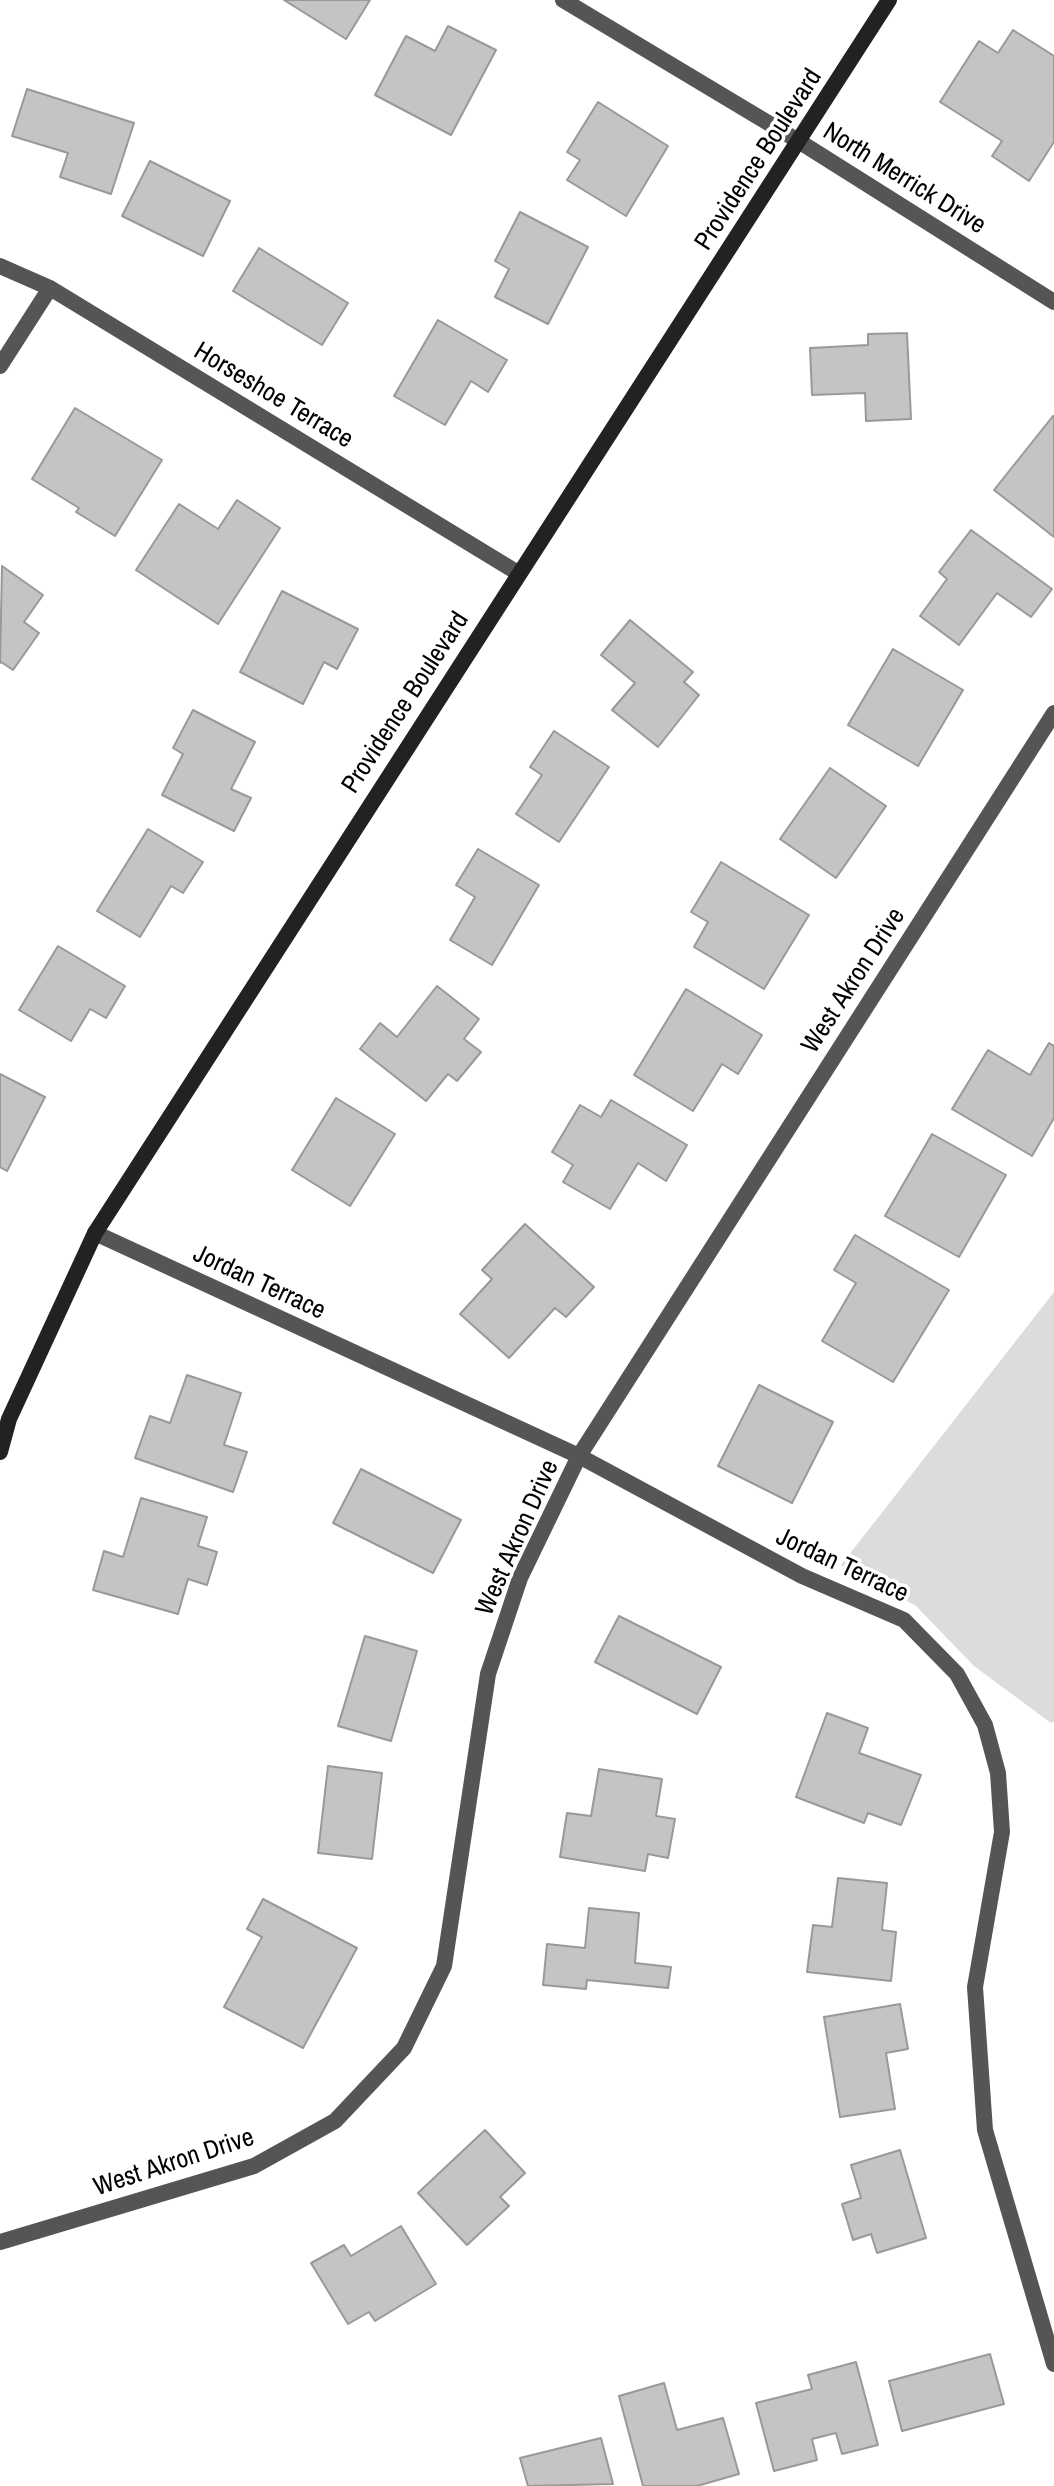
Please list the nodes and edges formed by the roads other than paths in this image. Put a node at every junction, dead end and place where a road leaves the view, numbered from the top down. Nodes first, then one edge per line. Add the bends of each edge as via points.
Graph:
1 (563, 0) edge
2 (889, 0) edge
3 (800, 142) junction
4 (0, 266) edge
5 (50, 288) junction
6 (1054, 302) edge
7 (0, 366) edge
8 (518, 573) junction
9 (1054, 713) edge
10 (95, 1233) junction
11 (0, 1452) edge
12 (579, 1456) junction
13 (0, 2242) edge
14 (1054, 2364) edge

1 - 3 street, North Merrick Drive
2 - 3 main road, Providence Boulevard
3 - 6 street, North Merrick Drive
3 - 8 main road, Providence Boulevard
4 - 5 street, Horseshoe Terrace
5 - 7 street
5 - 8 street, Horseshoe Terrace
8 - 10 main road, Providence Boulevard
9 - 12 street, West Akron Drive
10 - 11 main road, Providence Boulevard via 9,1419
10 - 12 street, Jordan Terrace
12 - 13 street, West Akron Drive via 520,1578 488,1674 444,1966 404,2048 335,2121 254,2166
12 - 14 street, Jordan Terrace via 802,1576 904,1620 957,1674 985,1725 998,1773 1002,1832 975,1987 985,2130

